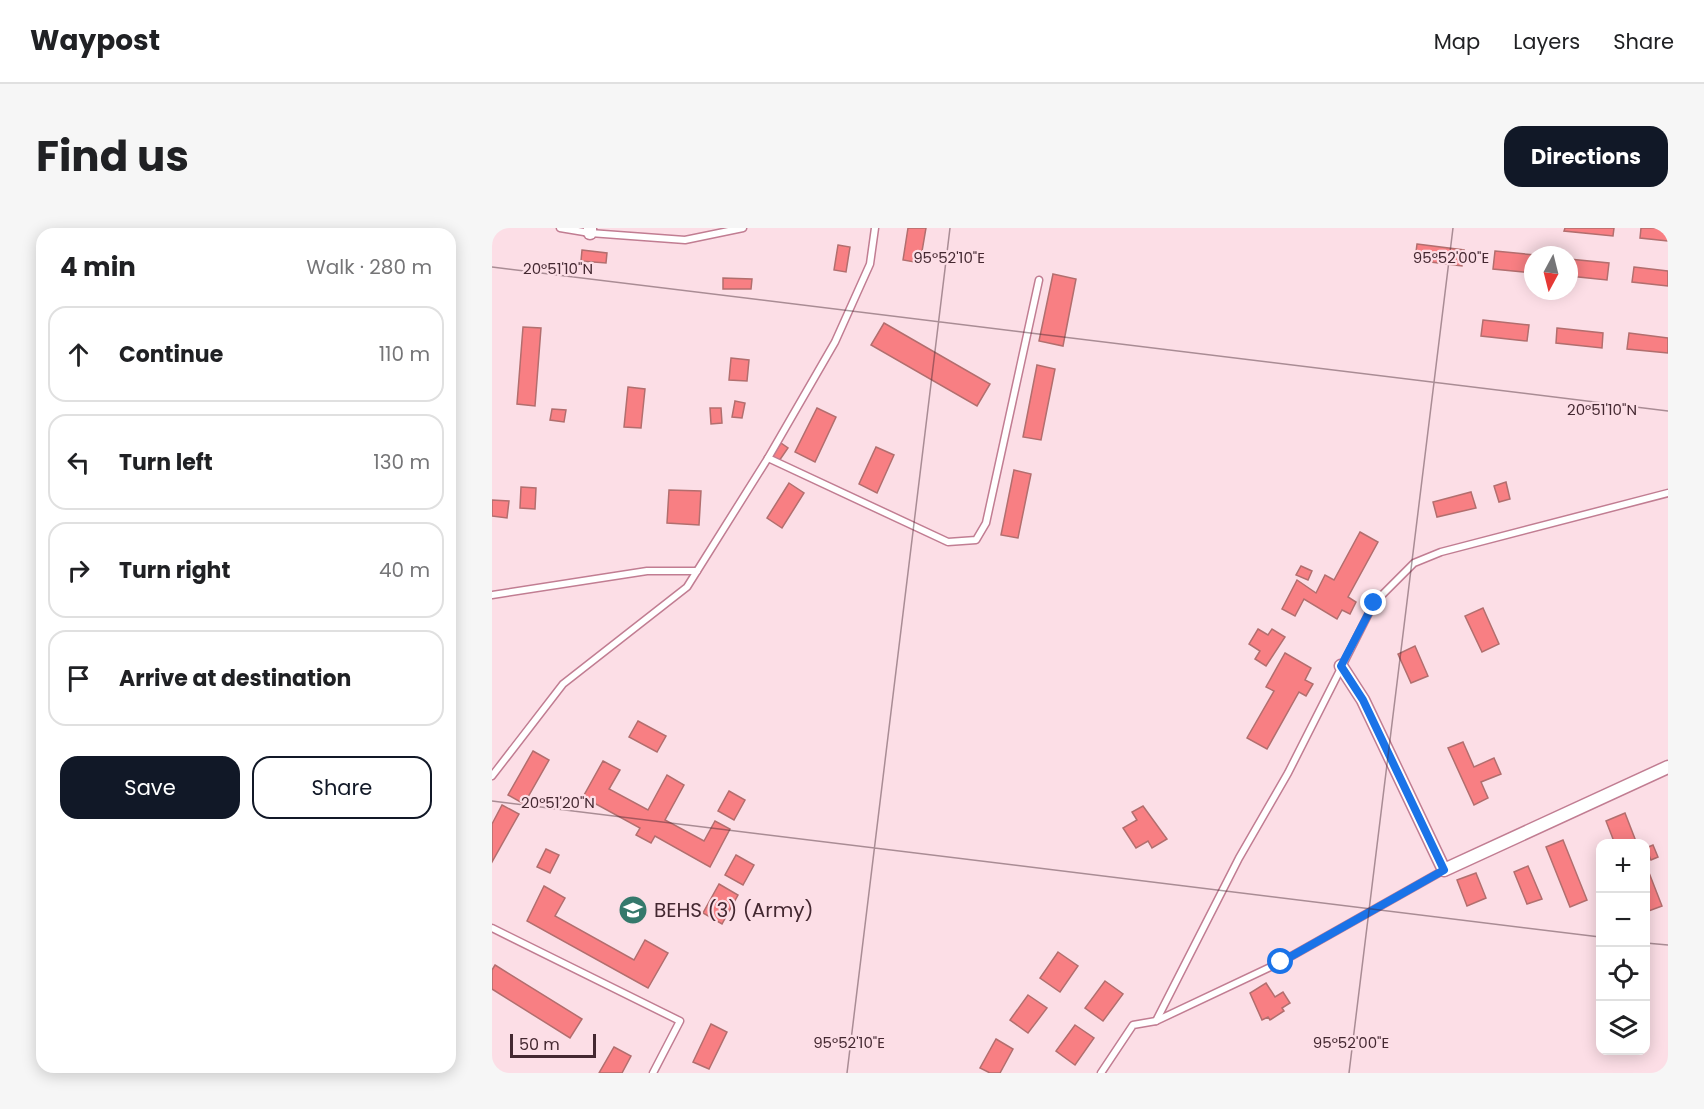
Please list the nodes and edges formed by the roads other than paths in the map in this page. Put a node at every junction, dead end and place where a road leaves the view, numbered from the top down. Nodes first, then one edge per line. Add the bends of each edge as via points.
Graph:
1 (560, 228) edge
2 (743, 228) edge
3 (875, 228) edge
4 (590, 231) edge
5 (1039, 280) dead end
6 (768, 458) junction
7 (1668, 493) edge
8 (697, 571) junction
9 (492, 595) edge
10 (1341, 666) junction
11 (1668, 767) edge
12 (492, 776) edge
13 (1444, 870) junction
14 (492, 928) edge
15 (1156, 1021) junction
16 (653, 1073) edge
17 (1101, 1073) edge

1 - 4 lane
2 - 4 lane via 686,240
3 - 6 lane via 870,264 835,342
5 - 6 lane via 986,523 976,540 948,542
6 - 8 lane
7 - 10 lane via 1441,552 1414,564 1374,603
8 - 9 lane via 647,571
8 - 12 lane via 687,587 563,684
10 - 13 street via 1363,700
10 - 15 lane
11 - 13 street
13 - 15 lane via 1281,962
14 - 16 lane via 680,1021
15 - 17 lane via 1133,1025

